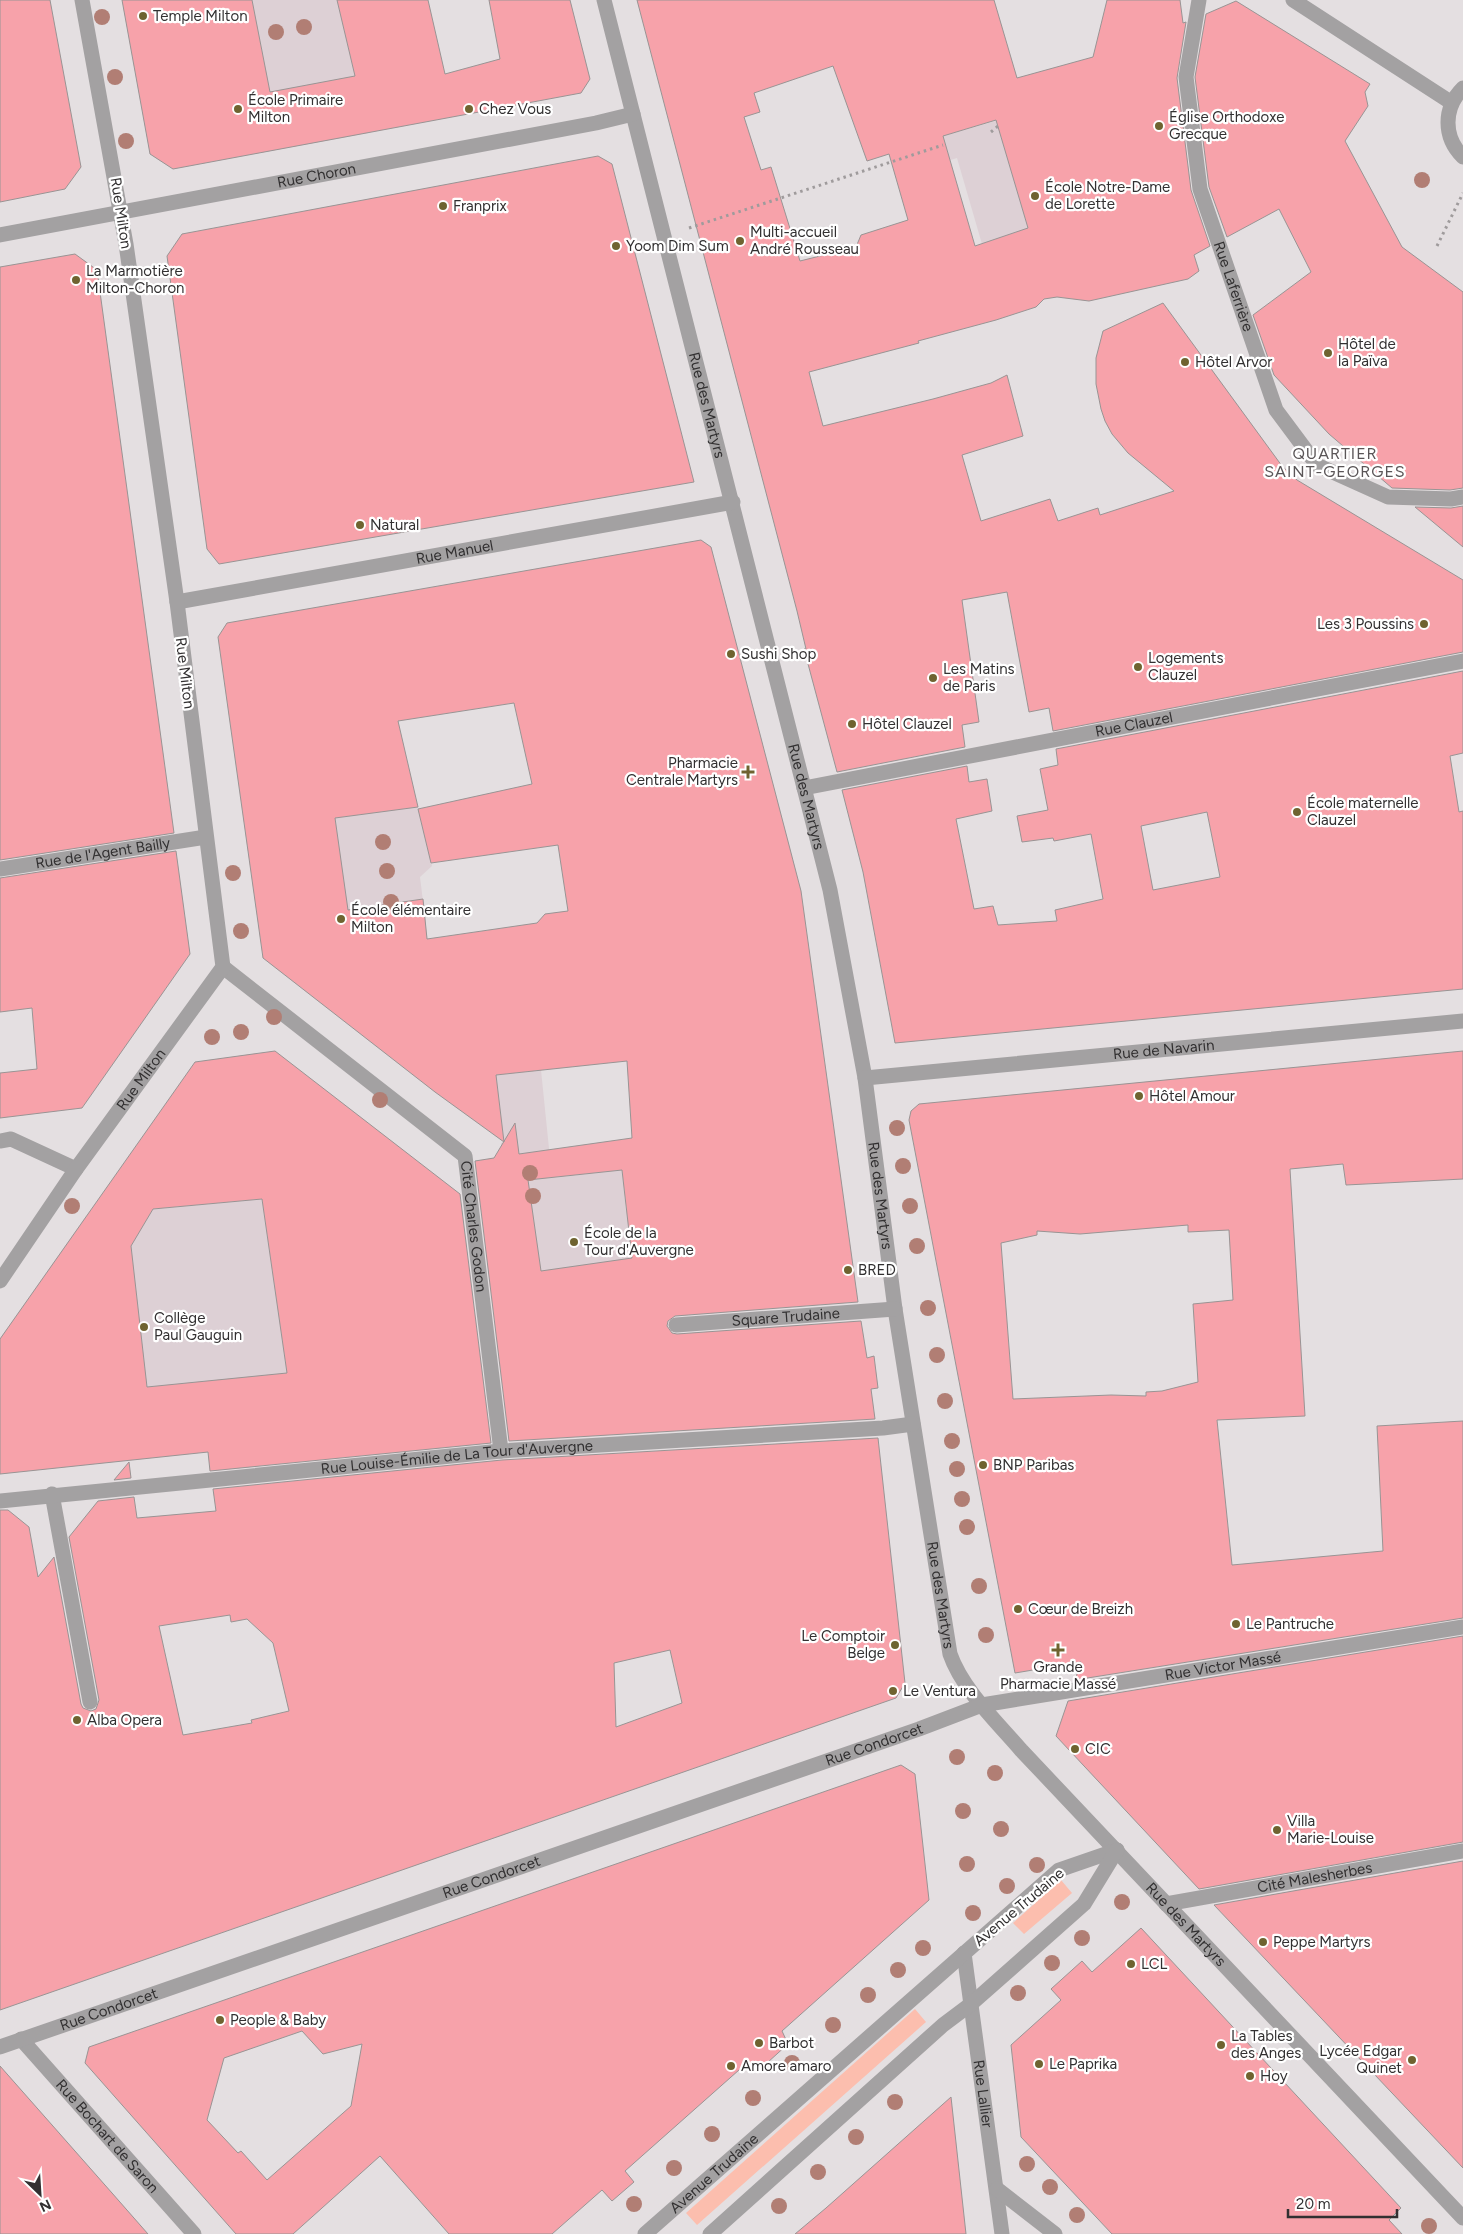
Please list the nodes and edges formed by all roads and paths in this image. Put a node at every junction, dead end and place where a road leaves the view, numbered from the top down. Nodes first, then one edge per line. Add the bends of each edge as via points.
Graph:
1 (82, 0) edge
2 (604, 0) edge
3 (1199, 0) edge
4 (1293, 0) edge
5 (1463, 88) edge
6 (1452, 103) junction
7 (632, 114) junction
8 (998, 126) dead end
9 (992, 132) dead end
10 (943, 145) dead end
11 (1463, 157) edge
12 (1463, 193) edge
13 (121, 213) junction
14 (0, 235) edge
15 (664, 236) junction
16 (1437, 246) dead end
17 (1463, 497) edge
18 (733, 502) junction
19 (176, 602) junction
20 (1463, 661) edge
21 (804, 788) junction
22 (206, 837) junction
23 (0, 869) edge
24 (223, 967) junction
25 (1463, 1021) edge
26 (865, 1078) junction
27 (0, 1141) edge
28 (76, 1169) junction
29 (0, 1281) edge
30 (895, 1309) junction
31 (676, 1325) dead end
32 (913, 1424) junction
33 (501, 1451) junction
34 (52, 1494) junction
35 (0, 1501) edge
36 (1463, 1627) edge
37 (90, 1702) dead end
38 (982, 1705) junction
39 (1117, 1850) junction
40 (1463, 1851) edge
41 (1166, 1904) junction
42 (964, 1953) junction
43 (971, 2004) junction
44 (22, 2039) junction
45 (0, 2047) edge
46 (997, 2189) junction
47 (1463, 2218) edge
48 (194, 2234) edge
49 (645, 2234) edge
50 (710, 2234) edge
51 (1002, 2234) edge
52 (1055, 2234) edge

1 - 13 street, Rue Milton
2 - 7 street, Rue des Martyrs
3 - 17 street, Rue Laferrière via 1186,77 1200,189 1276,410 1317,465 1388,497
4 - 6 street
5 - 6 street
6 - 11 street via 1449,134 1455,149
7 - 13 street, Rue Choron
7 - 15 street, Rue des Martyrs
8 - 9 path
10 - 15 path
12 - 16 path
13 - 14 street, Rue Choron
13 - 19 street, Rue Milton
15 - 18 street, Rue des Martyrs
18 - 19 street, Rue Manuel
18 - 21 street, Rue des Martyrs
19 - 22 street, Rue Milton
20 - 21 street, Rue Clauzel
21 - 26 street, Rue des Martyrs via 830,890
22 - 23 street, Rue de l'Agent Bailly
22 - 24 street, Rue Milton
24 - 28 street, Rue Milton
24 - 33 street, Cité Charles Godon via 465,1156
25 - 26 street, Rue de Navarin
26 - 30 street, Rue des Martyrs
27 - 28 street via 12,1139
28 - 29 street, Rue Milton
30 - 31 street, Square Trudaine
30 - 32 street, Rue des Martyrs
32 - 33 street, Rue Louise-Émilie de La Tour d'Auvergne
32 - 38 street, Rue des Martyrs via 950,1654
33 - 34 street, Rue Louise-Émilie de La Tour d'Auvergne
34 - 35 street, Rue Louise-Émilie de La Tour d'Auvergne
34 - 37 street
36 - 38 street, Rue Victor Massé
38 - 39 street, Rue des Martyrs
38 - 44 street, Rue Condorcet
39 - 41 street, Rue des Martyrs
39 - 42 street, Avenue Trudaine via 1060,1870
39 - 43 street via 1084,1904
40 - 41 street, Cité Malesherbes
41 - 47 street, Rue des Martyrs
42 - 43 street, Rue Lallier
42 - 49 street, Avenue Trudaine
43 - 46 street, Rue Lallier
43 - 50 street via 943,2025
44 - 45 street, Rue Condorcet
44 - 48 street, Rue Bochart de Saron
46 - 51 street, Rue Lallier
46 - 52 street

